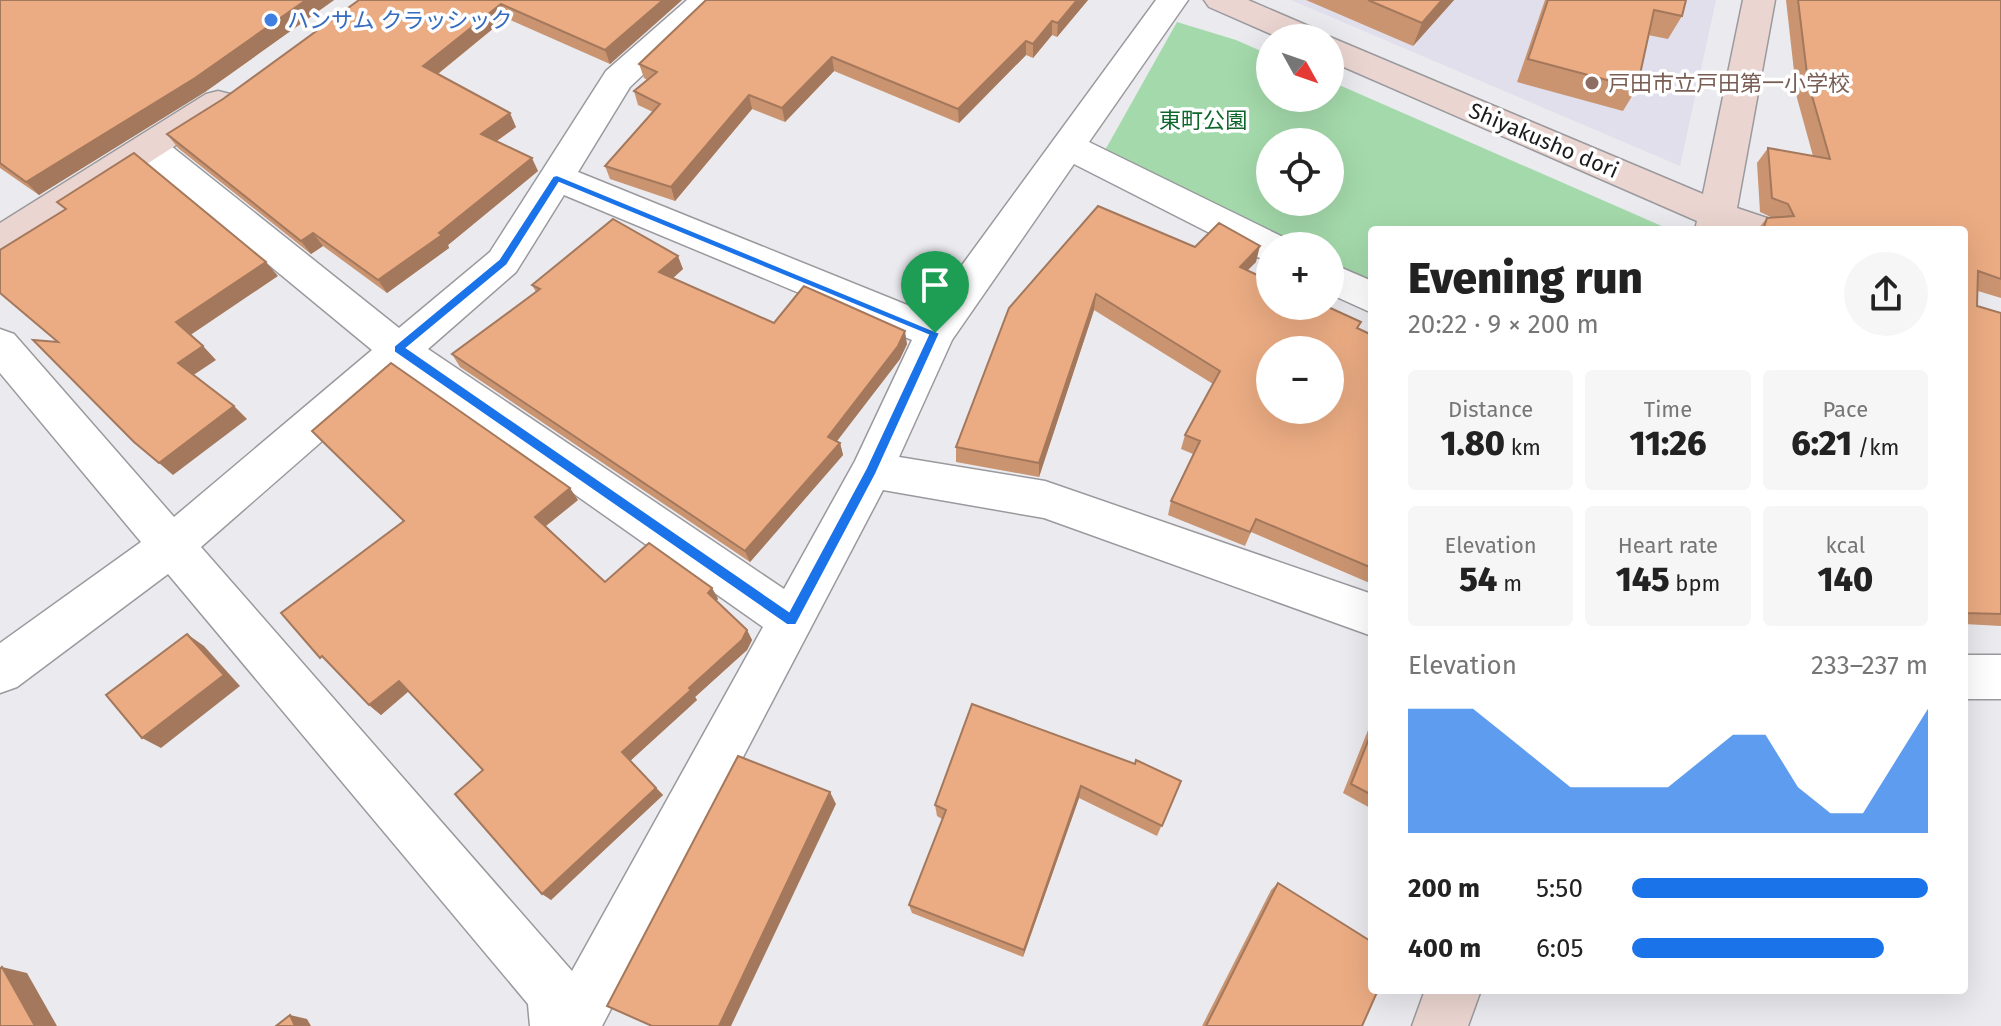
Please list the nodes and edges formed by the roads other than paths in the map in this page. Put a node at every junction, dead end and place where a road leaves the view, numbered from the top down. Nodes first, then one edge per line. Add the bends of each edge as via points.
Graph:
1 (706, 0) edge
2 (1172, 0) edge
3 (1220, 0) edge
4 (1759, 0) edge
5 (1276, 24) edge
6 (1344, 54) edge
7 (244, 83) edge
8 (1068, 146) junction
9 (149, 147) junction
10 (557, 178) junction
11 (1716, 222) edge
12 (1738, 226) edge
13 (1256, 240) edge
14 (0, 241) edge
15 (1344, 284) edge
16 (1368, 296) edge
17 (935, 333) junction
18 (0, 345) edge
19 (398, 349) junction
20 (872, 470) junction
21 (171, 546) junction
22 (1368, 614) edge
23 (791, 620) junction
24 (0, 671) edge
25 (1968, 677) edge
26 (2001, 677) edge
27 (1452, 994) edge
28 (558, 1026) edge
29 (572, 1026) edge
30 (1440, 1026) edge

1 - 10 street via 618,79
2 - 8 street
3 - 5 street
4 - 11 street
6 - 11 street, Shiyakusho dori
7 - 9 street
8 - 13 street
8 - 17 street
9 - 14 street
9 - 19 street
10 - 17 street
10 - 19 street via 503,262
11 - 12 street, Shiyakusho dori
15 - 16 street
17 - 20 street
18 - 21 street
19 - 21 street
19 - 23 street
20 - 22 street via 1045,500
20 - 23 street
21 - 24 street
21 - 28 street via 554,993
23 - 29 street
25 - 26 street
27 - 30 street

